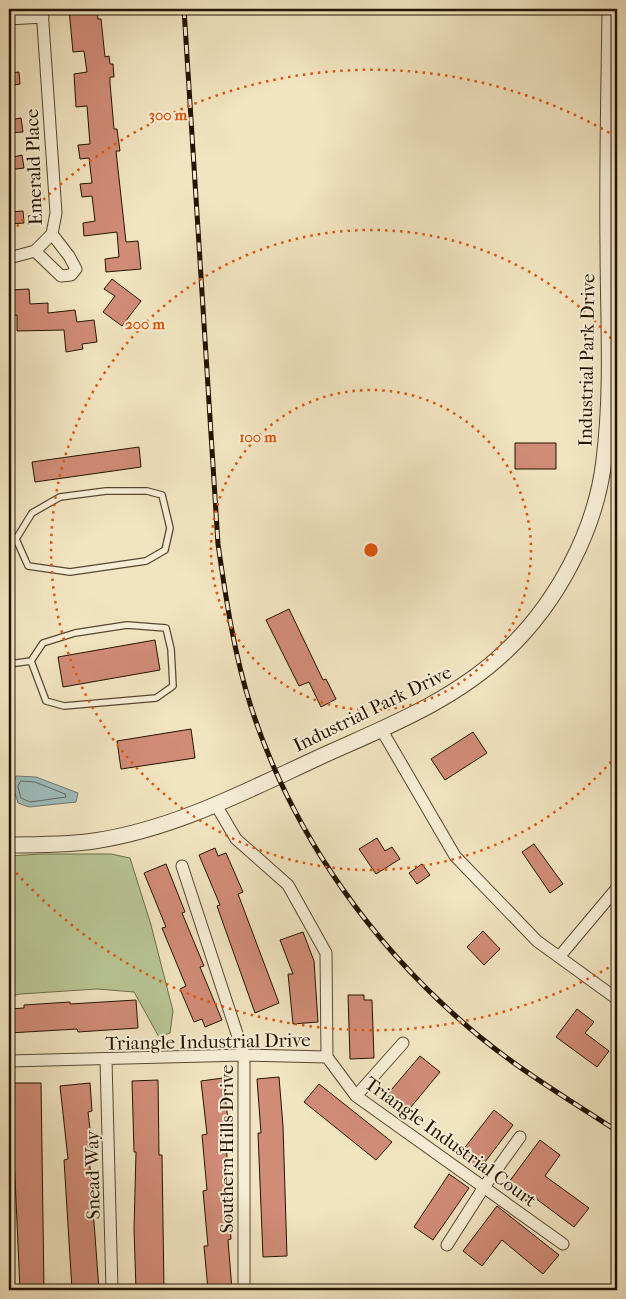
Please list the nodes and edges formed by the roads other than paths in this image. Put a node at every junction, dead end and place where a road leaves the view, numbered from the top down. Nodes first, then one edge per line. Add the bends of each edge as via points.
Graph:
1 (610, 9) edge
2 (43, 13) edge
3 (9, 19) edge
4 (612, 164) edge
5 (52, 234) junction
6 (35, 251) junction
7 (9, 258) edge
8 (16, 539) junction
9 (9, 540) edge
10 (31, 661) junction
11 (9, 664) edge
12 (380, 730) junction
13 (216, 805) junction
14 (9, 845) edge
15 (182, 866) dead end
16 (617, 888) edge
17 (559, 957) junction
18 (617, 999) edge
19 (403, 1043) dead end
20 (244, 1055) junction
21 (327, 1057) junction
22 (106, 1060) junction
23 (9, 1061) edge
24 (356, 1096) junction
25 (520, 1137) dead end
26 (484, 1187) junction
27 (563, 1244) dead end
28 (447, 1245) dead end
29 (112, 1290) edge
30 (244, 1290) edge

1 - 4 street, Industrial Park Drive
2 - 3 street, Emerald Place
2 - 5 street, Emerald Place via 56,213
4 - 12 street, Industrial Park Drive via 609,442 587,527 562,578 539,614 507,650 472,680
5 - 6 street, Emerald Place
5 - 6 street via 76,269 71,275 61,276
6 - 7 street, Emerald Place
8 - 8 lane via 32,513 60,497 106,491 147,491 162,495 170,528 165,550 146,561 70,572 28,566
8 - 9 lane
10 - 10 lane via 46,701 64,706 156,698 173,686 166,628 127,625 74,633 43,644
10 - 11 lane
12 - 13 street, Industrial Park Drive
12 - 17 street via 455,856 537,941
13 - 14 street, Industrial Park Drive via 178,820 107,838 65,844
13 - 21 street, Triangle Industrial Drive via 236,839 288,885 326,953
15 - 20 street, Southern Hills Drive
16 - 17 street
17 - 18 street
19 - 24 street
20 - 21 street, Triangle Industrial Drive
20 - 22 street, Triangle Industrial Drive
20 - 30 street, Southern Hills Drive
21 - 24 street, Triangle Industrial Court
22 - 23 street, Triangle Industrial Drive
22 - 29 street, Snead Way
24 - 26 street, Triangle Industrial Court
25 - 26 street
26 - 27 street, Triangle Industrial Court
26 - 28 street

